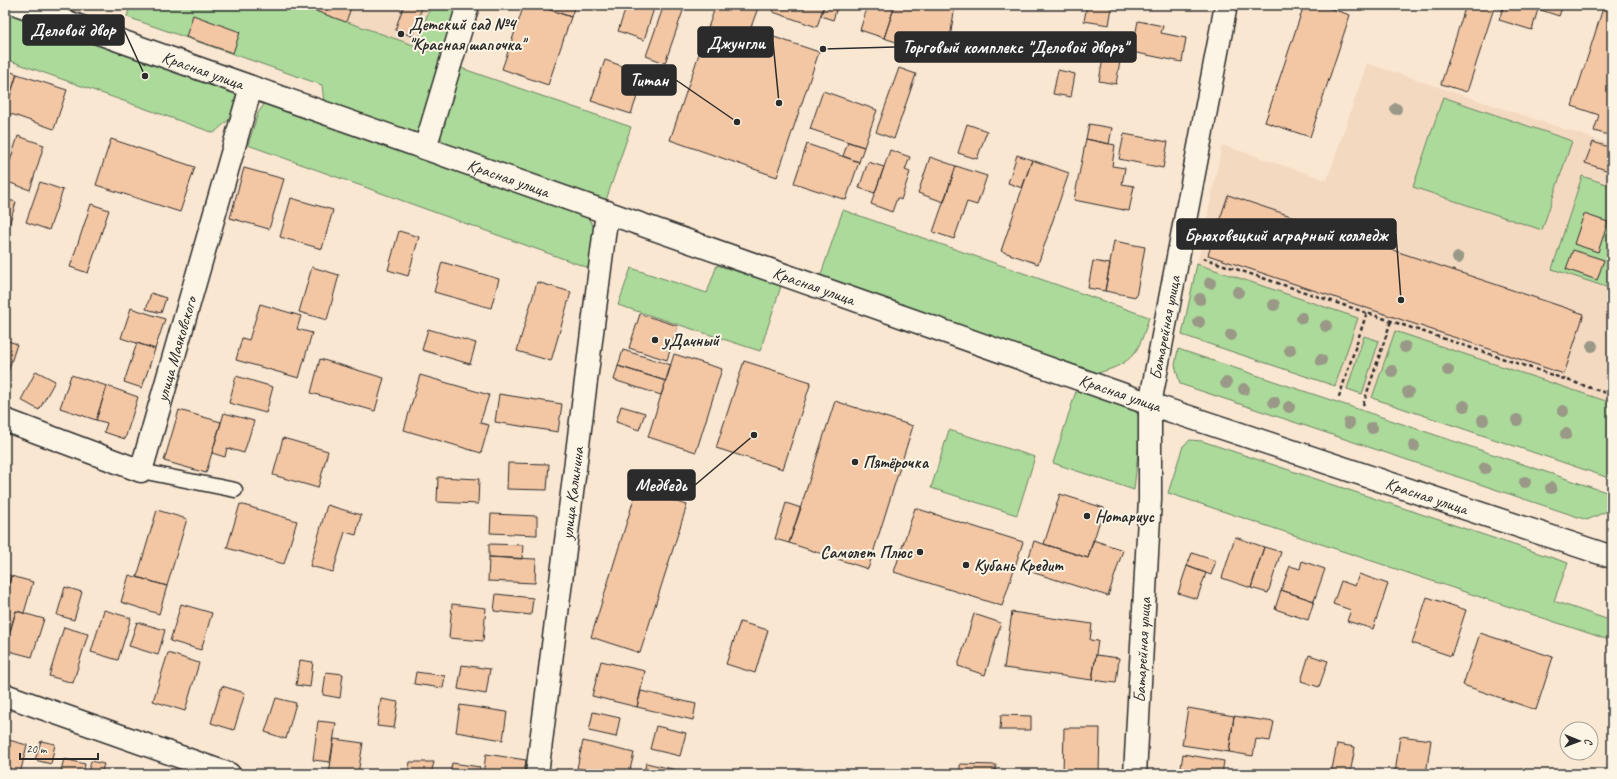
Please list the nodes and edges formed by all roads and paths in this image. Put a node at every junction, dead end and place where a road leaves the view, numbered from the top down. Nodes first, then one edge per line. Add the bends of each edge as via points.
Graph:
1 (19, 5) edge
2 (468, 5) edge
3 (1226, 5) edge
4 (251, 87) junction
5 (425, 148) junction
6 (608, 212) junction
7 (1200, 257) dead end
8 (1367, 312) junction
9 (1391, 321) junction
10 (1612, 395) edge
11 (1339, 397) dead end
12 (1150, 404) junction
13 (1363, 405) dead end
14 (5, 420) edge
15 (142, 471) junction
16 (235, 490) dead end
17 (1612, 557) edge
18 (5, 695) edge
19 (230, 774) edge
20 (537, 774) edge
21 (1135, 774) edge

1 - 4 street, Красная улица
2 - 5 street
3 - 12 street, Батарейная улица
4 - 5 street, Красная улица
4 - 15 street, улица Маяковского
5 - 6 street, Красная улица
6 - 12 street, Красная улица
6 - 20 street, улица Калинина
7 - 8 path
8 - 9 path
8 - 11 path
9 - 10 path
9 - 13 path
12 - 17 street, Красная улица
12 - 21 street, Батарейная улица via 1150,499
14 - 15 street
15 - 16 lane
18 - 19 street

